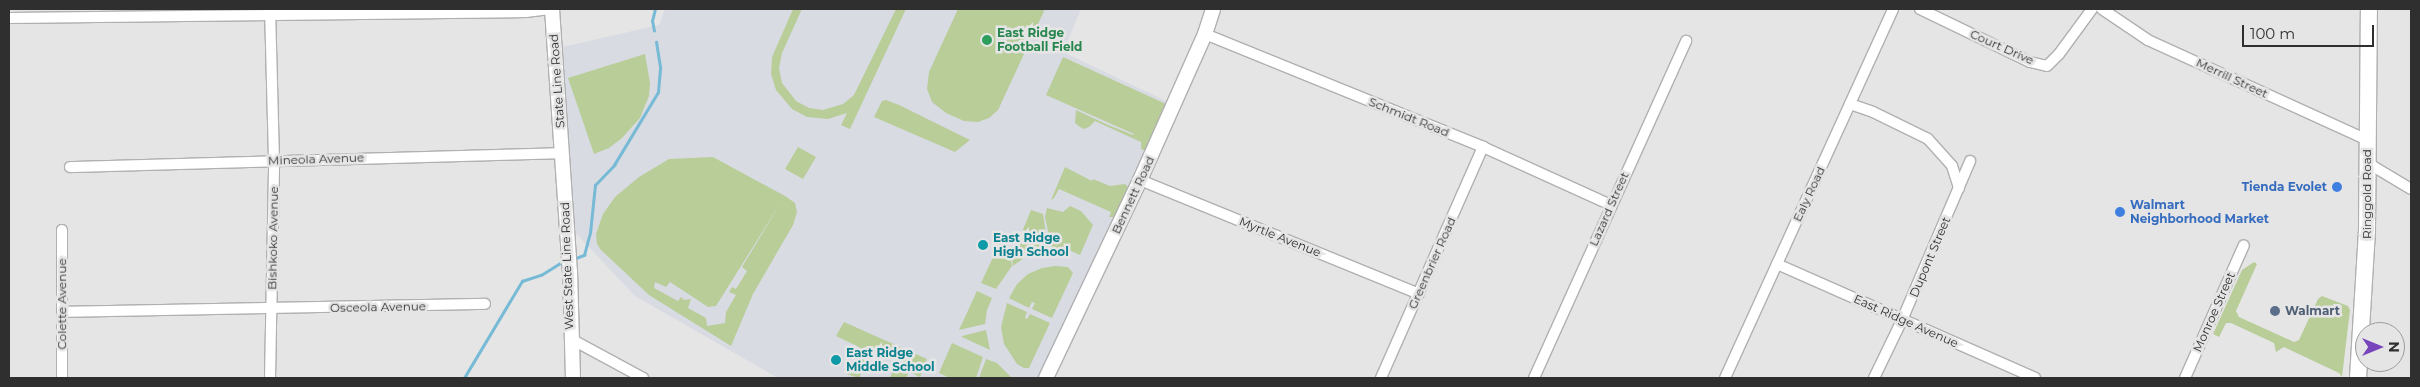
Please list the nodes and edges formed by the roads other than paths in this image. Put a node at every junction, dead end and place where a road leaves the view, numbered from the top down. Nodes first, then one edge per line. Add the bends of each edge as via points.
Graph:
1 (552, 9) edge
2 (1213, 9) edge
3 (1893, 9) edge
4 (1920, 9) edge
5 (2092, 9) edge
6 (2102, 9) edge
7 (2369, 9) edge
8 (270, 12) edge
9 (9, 18) edge
10 (1205, 34) junction
11 (1686, 40) dead end
12 (1850, 104) junction
13 (2367, 140) junction
14 (1483, 147) junction
15 (562, 153) junction
16 (274, 160) junction
17 (1970, 161) dead end
18 (2366, 162) junction
19 (70, 168) dead end
20 (1140, 180) junction
21 (1959, 188) junction
22 (2411, 190) edge
23 (1611, 205) junction
24 (62, 230) dead end
25 (2244, 245) dead end
26 (1776, 264) junction
27 (1419, 294) junction
28 (485, 304) dead end
29 (271, 309) junction
30 (62, 312) junction
31 (1902, 320) junction
32 (570, 339) junction
33 (62, 378) edge
34 (270, 378) edge
35 (574, 378) edge
36 (643, 378) edge
37 (1046, 378) edge
38 (1381, 378) edge
39 (1534, 378) edge
40 (1724, 378) edge
41 (1874, 378) edge
42 (2035, 378) edge
43 (2185, 378) edge
44 (2358, 378) edge

1 - 8 street via 526,12
1 - 15 street, State Line Road
2 - 10 street, Bennett Road
3 - 12 street, Ealy Road
4 - 5 street, Court Drive via 2030,62 2047,66
6 - 13 street, Merrill Street via 2148,40
7 - 13 main road, Ringgold Road
8 - 9 street
8 - 16 street, Bishkoko Avenue
10 - 14 street, Schmidt Road
10 - 20 street, Bennett Road
11 - 23 street, Lazard Street
12 - 21 street via 1928,139 1952,166
12 - 26 street, Ealy Road
13 - 18 main road, Ringgold Road
14 - 23 street, Schmidt Road
14 - 27 street, Greenbrier Road
15 - 16 street, Mineola Avenue
15 - 32 street, West State Line Road via 570,271
16 - 19 street, Mineola Avenue
16 - 29 street, Bishkoko Avenue
17 - 21 street, Dupont Street
18 - 22 street
18 - 44 main road, Ringgold Road via 2365,268
20 - 27 street, Myrtle Avenue
20 - 37 street, Bennett Road
21 - 31 street, Dupont Street
23 - 39 street, Lazard Street
24 - 30 street, Colette Avenue
25 - 43 street, Monroe Street
26 - 31 street, East Ridge Avenue
26 - 40 street, Ealy Road
27 - 38 street, Greenbrier Road
28 - 29 street, Osceola Avenue
29 - 30 street, Osceola Avenue
29 - 34 street, Bishkoko Avenue
30 - 33 street, Colette Avenue
31 - 41 street, Dupont Street
31 - 42 street, East Ridge Avenue
32 - 35 street, West State Line Road
32 - 36 street

